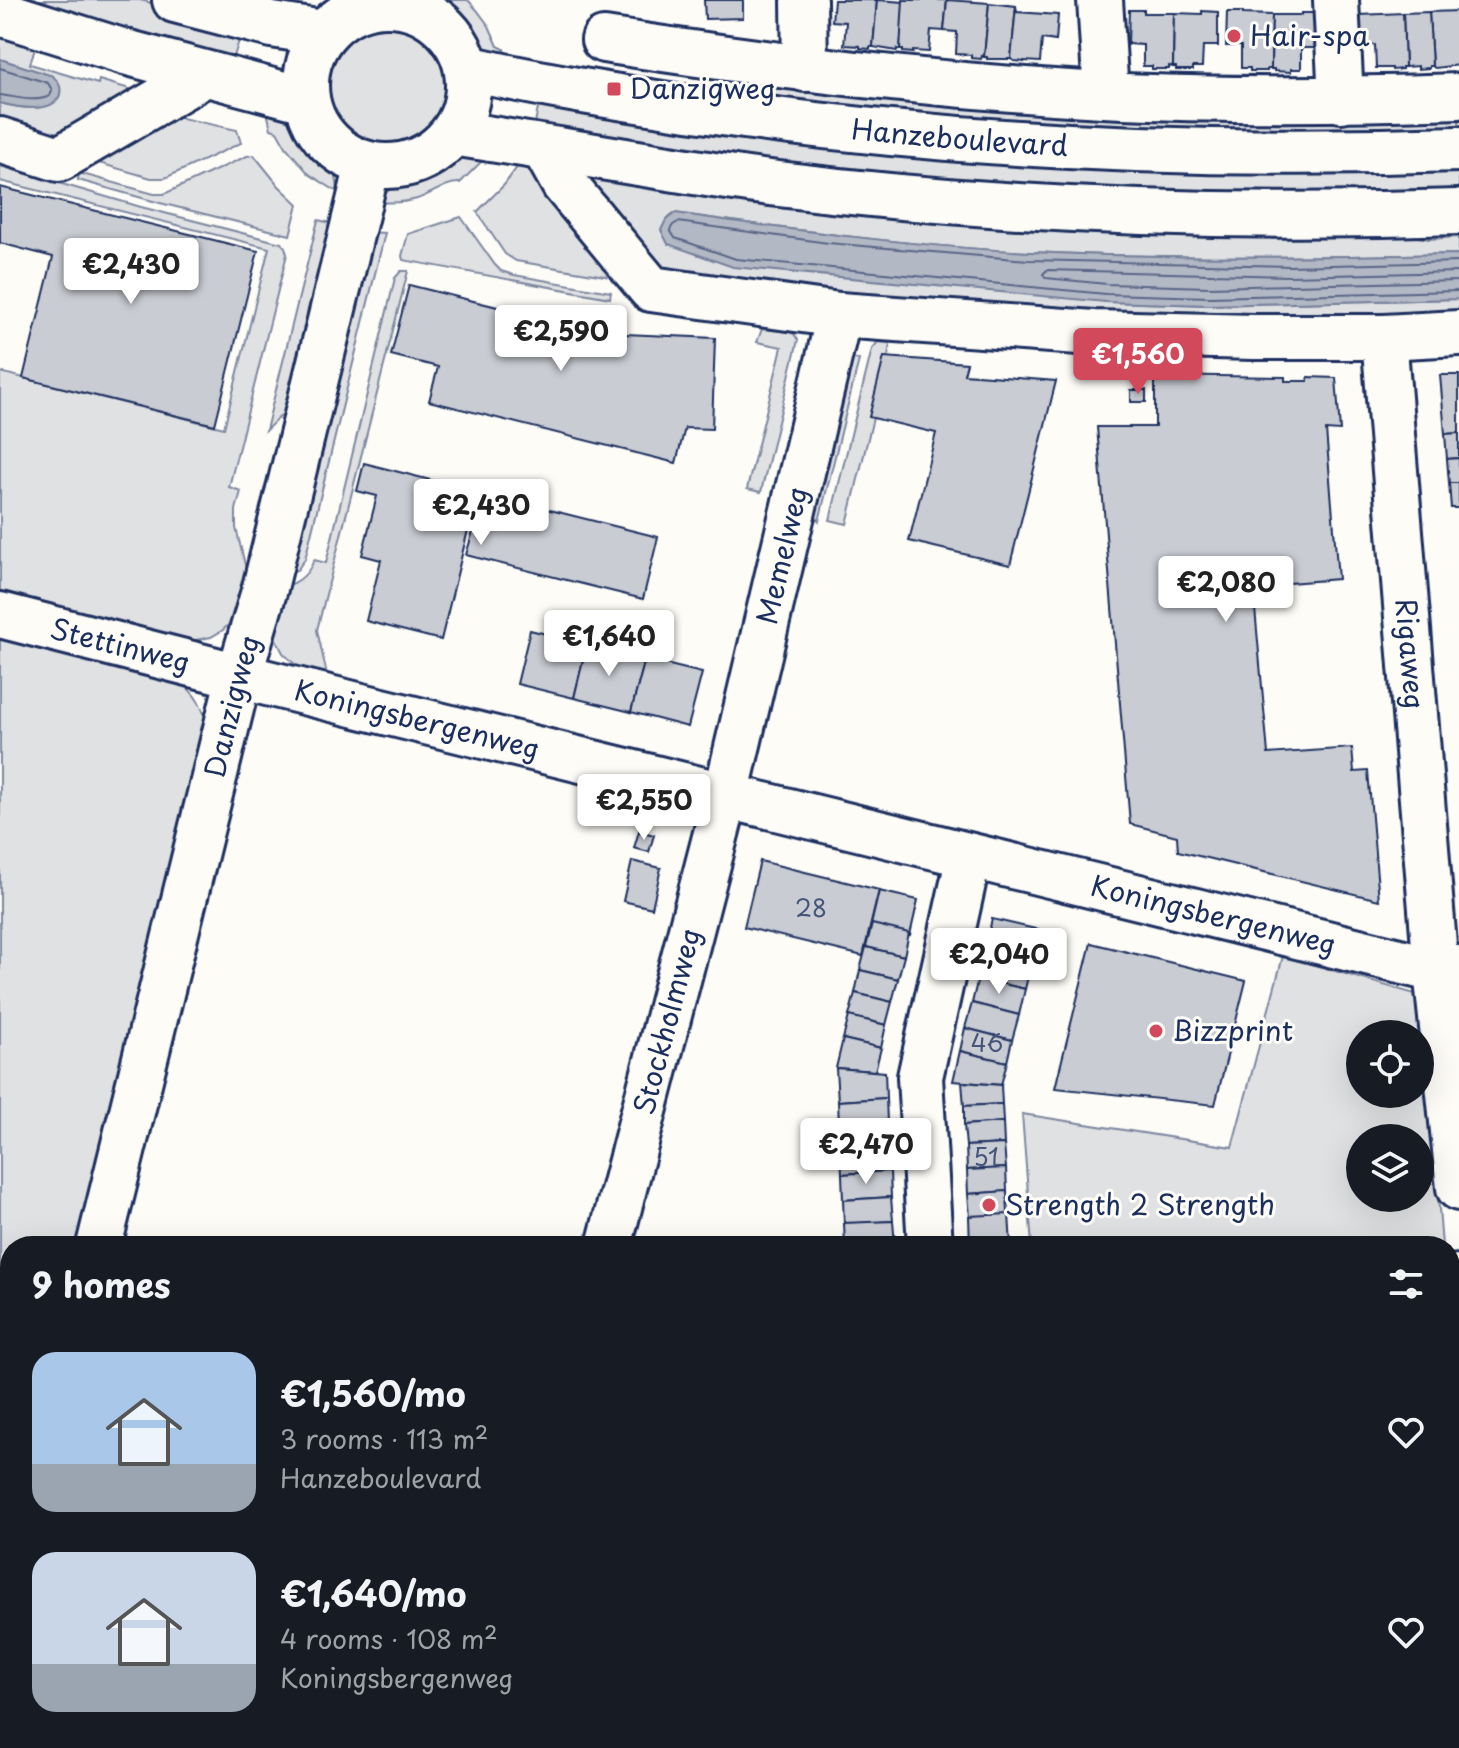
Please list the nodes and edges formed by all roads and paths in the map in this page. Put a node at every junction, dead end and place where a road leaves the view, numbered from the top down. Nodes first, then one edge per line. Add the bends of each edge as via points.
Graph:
1 (175, 0) edge
2 (804, 0) edge
3 (1100, 0) edge
4 (1336, 0) edge
5 (385, 2) edge
6 (0, 13) edge
7 (323, 33) junction
8 (604, 40) dead end
9 (467, 68) junction
10 (805, 69) junction
11 (205, 74) junction
12 (1106, 95) junction
13 (1459, 96) edge
14 (306, 100) junction
15 (1341, 100) junction
16 (453, 133) junction
17 (0, 140) edge
18 (544, 148) junction
19 (1459, 149) edge
20 (368, 165) junction
21 (1459, 212) edge
22 (839, 315) junction
23 (1459, 333) edge
24 (1384, 337) junction
25 (0, 615) edge
26 (239, 676) junction
27 (726, 795) junction
28 (969, 856) junction
29 (1448, 969) edge
30 (1459, 1188) edge
31 (101, 1236) edge
32 (612, 1236) edge
33 (929, 1236) edge

1 - 7 street
2 - 10 street
3 - 12 street
4 - 15 street
5 - 7 street via 343,16
5 - 9 street via 408,6 446,29
6 - 11 street
7 - 14 street via 307,69
8 - 10 street, Hanzeboulevard
9 - 16 street via 465,109
9 - 19 street, Hanzeboulevard via 701,110 946,137 1216,152
10 - 12 street, Hanzeboulevard
11 - 14 street
11 - 17 street via 59,159
12 - 15 street, Hanzeboulevard
13 - 15 street, Hanzeboulevard
14 - 20 street via 318,130 332,146
16 - 18 street
16 - 20 street via 430,155 411,163
18 - 21 street via 772,183 1016,205 1240,215
18 - 22 street via 564,184 651,289
20 - 26 street, Danzigweg
22 - 24 street via 1094,333
22 - 27 street, Memelweg
23 - 24 street
24 - 29 street, Rigaweg
25 - 26 street, Stettinweg
26 - 27 street, Koningsbergenweg
26 - 31 street, Danzigweg
27 - 28 street, Koningsbergenweg
27 - 32 street, Stockholmweg
28 - 29 street, Koningsbergenweg
28 - 33 street via 920,1077
29 - 30 street

